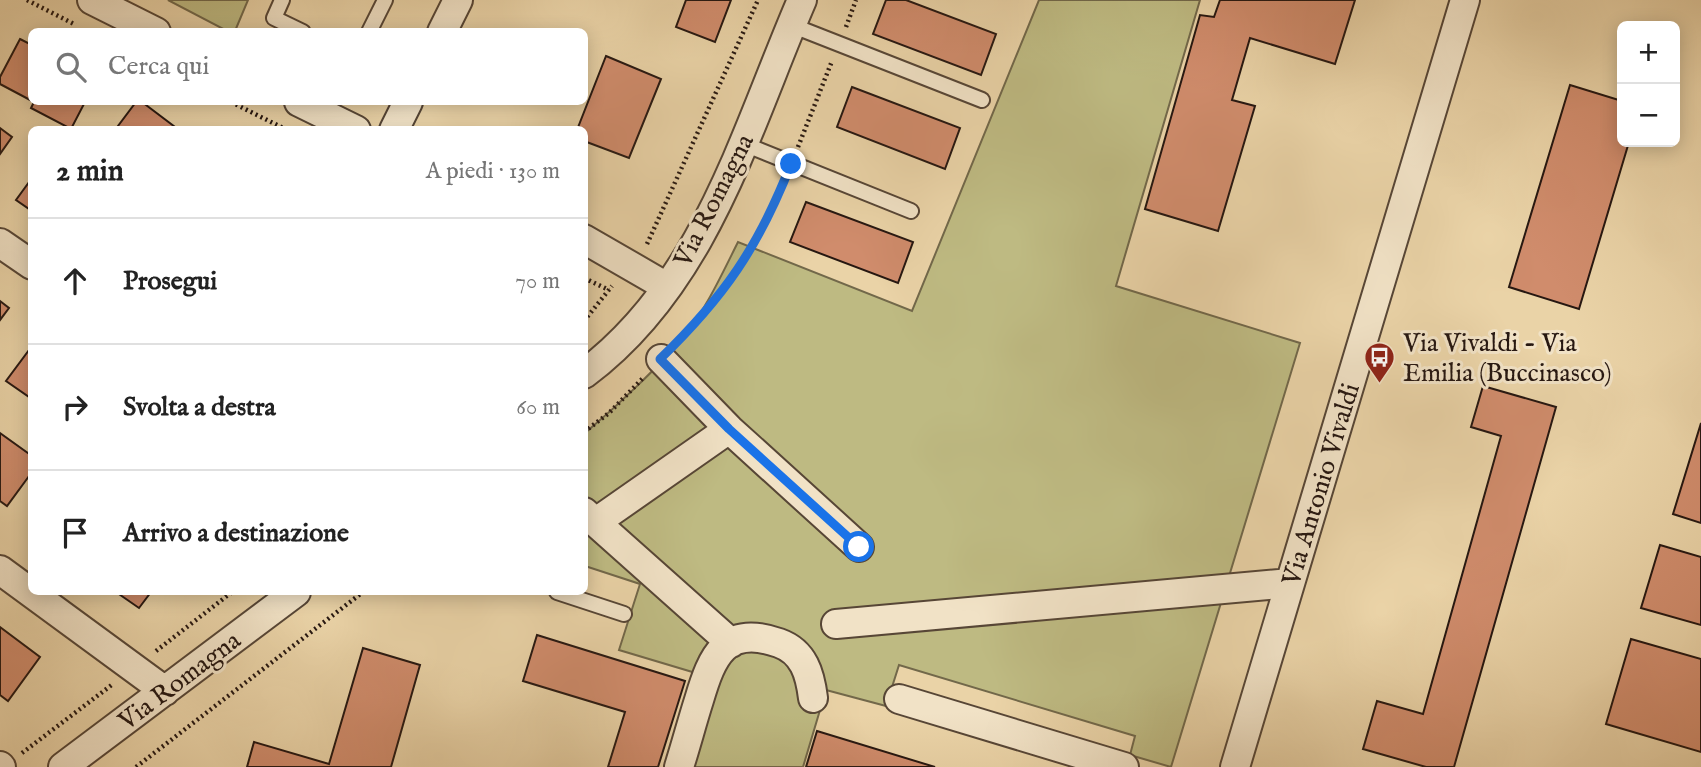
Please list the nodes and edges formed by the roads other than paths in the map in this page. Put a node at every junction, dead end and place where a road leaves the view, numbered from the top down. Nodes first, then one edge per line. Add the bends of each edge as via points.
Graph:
1 (92, 0) edge
2 (282, 0) edge
3 (385, 0) edge
4 (457, 0) edge
5 (1465, 0) edge
6 (796, 12) edge
7 (148, 28) edge
8 (295, 28) edge
9 (372, 28) edge
10 (444, 28) edge
11 (982, 100) dead end
12 (305, 105) edge
13 (406, 105) edge
14 (348, 126) edge
15 (396, 126) edge
16 (744, 144) junction
17 (911, 211) dead end
18 (588, 241) edge
19 (0, 243) edge
20 (28, 262) edge
21 (667, 287) junction
22 (660, 359) road end
23 (588, 371) edge
24 (729, 429) junction
25 (590, 517) edge
26 (859, 547) dead end
27 (0, 570) edge
28 (1290, 583) junction
29 (28, 591) edge
30 (34, 595) edge
31 (292, 595) edge
32 (566, 595) edge
33 (624, 614) dead end
34 (835, 624) dead end
35 (731, 643) junction
36 (164, 691) junction
37 (813, 698) dead end
38 (899, 699) dead end
39 (63, 767) edge
40 (679, 767) edge
41 (1124, 767) edge
42 (1235, 767) edge

1 - 7 street
2 - 8 lane via 274,18
3 - 9 lane
4 - 10 street
5 - 28 street, Via Antonio Vivaldi
6 - 11 lane via 839,44
6 - 16 street, Via Romagna
12 - 14 street
13 - 15 street
16 - 17 lane
16 - 21 street, Via Romagna via 691,255
18 - 21 street
19 - 20 street
21 - 23 street, Via Romagna via 632,334
22 - 24 street
24 - 25 street
24 - 26 street
25 - 35 street
27 - 29 street
28 - 34 street
28 - 42 street, Via Antonio Vivaldi
30 - 36 street
31 - 36 street, Via Romagna
32 - 33 lane
35 - 37 street via 744,636 787,646 804,662
35 - 40 street via 710,663
36 - 39 street, Via Romagna
38 - 41 street

